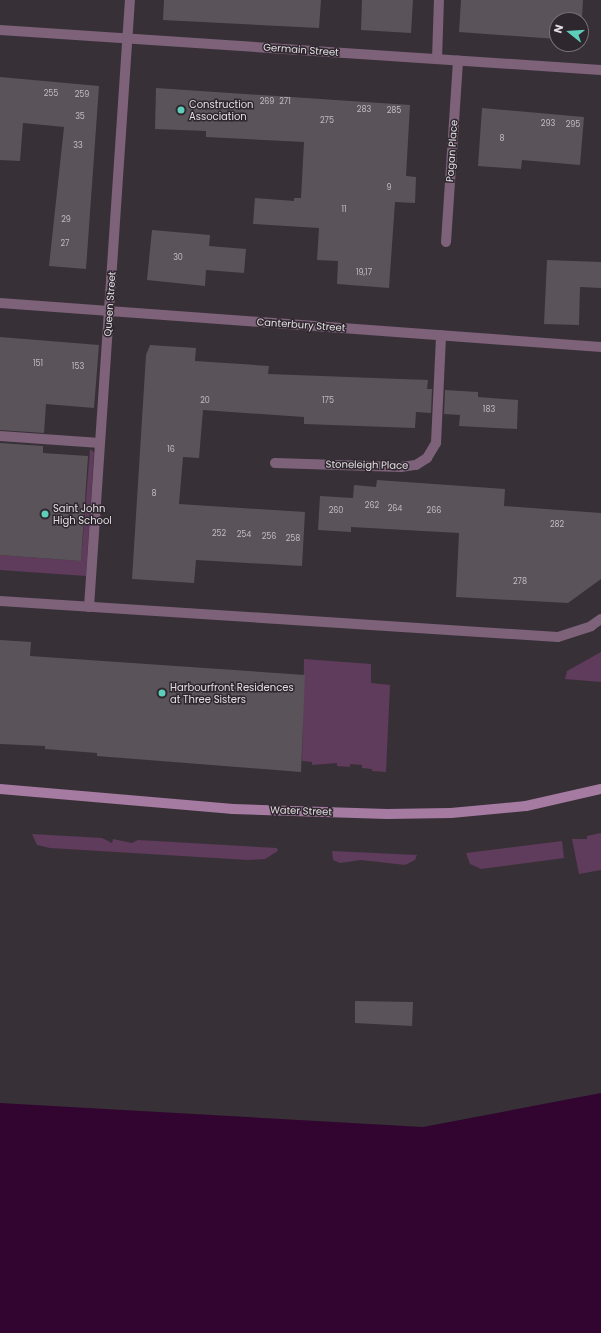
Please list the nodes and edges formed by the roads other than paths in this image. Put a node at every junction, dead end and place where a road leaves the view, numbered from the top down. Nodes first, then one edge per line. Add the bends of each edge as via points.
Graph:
1 (130, 0) edge
2 (439, 0) edge
3 (0, 30) edge
4 (128, 39) junction
5 (437, 59) junction
6 (458, 60) junction
7 (601, 70) edge
8 (446, 242) dead end
9 (0, 303) edge
10 (109, 311) junction
11 (441, 335) junction
12 (601, 347) edge
13 (0, 436) edge
14 (100, 443) junction
15 (275, 463) dead end
16 (0, 601) edge
17 (89, 607) junction
18 (601, 619) edge
19 (0, 789) edge
20 (601, 789) edge

1 - 4 street, Queen Street
2 - 5 street
3 - 4 street, Germain Street
4 - 5 street, Germain Street
4 - 10 street, Queen Street
5 - 6 street, Germain Street
6 - 7 street, Germain Street
6 - 8 street, Pagan Place
9 - 10 street, Canterbury Street
10 - 11 street, Canterbury Street
10 - 14 street, Queen Street
11 - 12 street, Canterbury Street
11 - 15 street, Stoneleigh Place via 436,443 427,458 416,465 401,466
13 - 14 street
14 - 17 street, Queen Street
16 - 17 street
17 - 18 street via 558,637 591,626
19 - 20 main road, Water Street via 233,809 387,814 451,813 526,806

